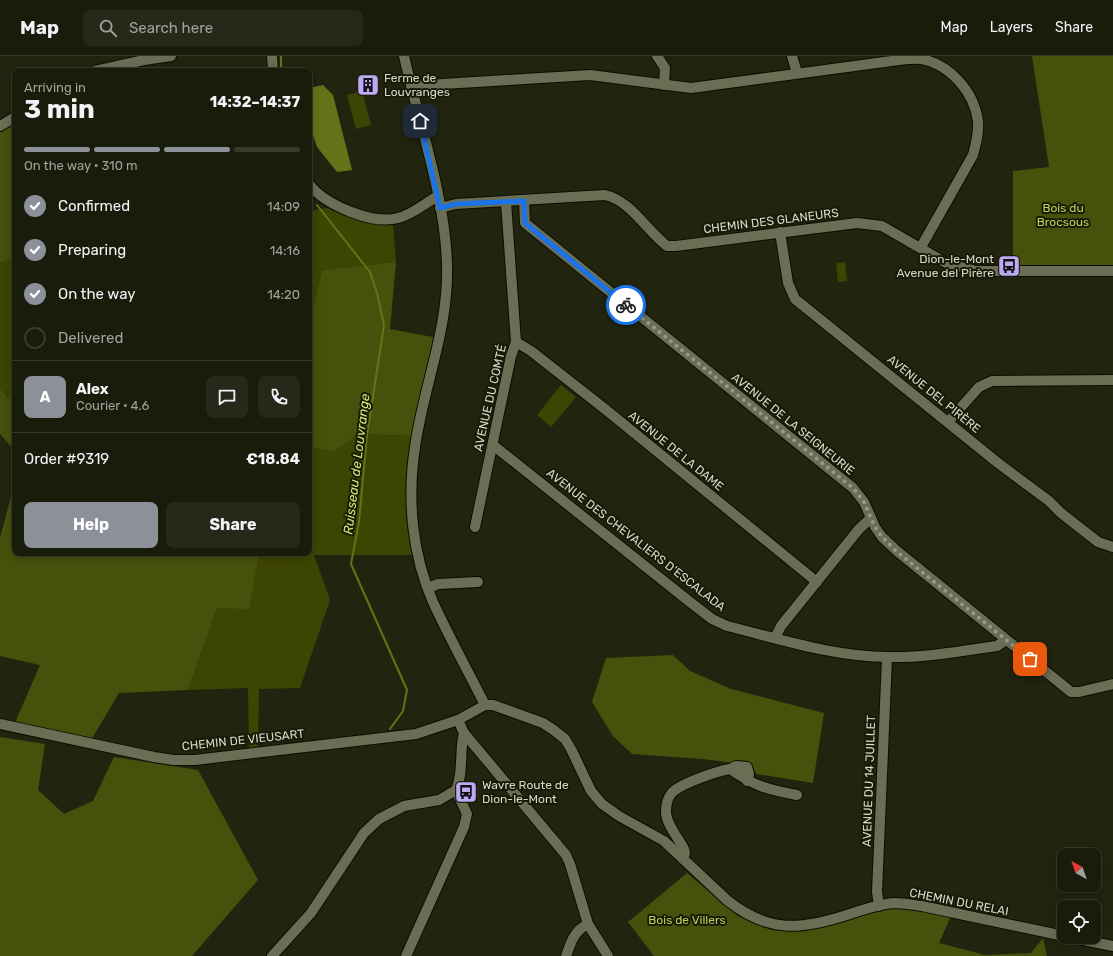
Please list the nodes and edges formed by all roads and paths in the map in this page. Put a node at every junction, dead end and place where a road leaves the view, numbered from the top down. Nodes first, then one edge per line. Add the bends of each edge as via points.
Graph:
1 (170, 56) edge
2 (272, 56) edge
3 (404, 56) edge
4 (657, 56) edge
5 (792, 56) edge
6 (108, 68) edge
7 (273, 68) edge
8 (796, 73) junction
9 (664, 85) junction
10 (411, 87) junction
11 (12, 119) edge
12 (0, 126) edge
13 (312, 187) edge
14 (438, 196) junction
15 (524, 201) junction
16 (506, 202) junction
17 (440, 208) junction
18 (525, 223) junction
19 (509, 225) junction
20 (780, 232) junction
21 (921, 247) junction
22 (1113, 271) edge
23 (516, 342) junction
24 (1113, 380) edge
25 (948, 422) junction
26 (493, 445) junction
27 (870, 518) junction
28 (475, 527) dead end
29 (1113, 547) edge
30 (478, 582) dead end
31 (817, 582) junction
32 (428, 588) junction
33 (775, 638) junction
34 (1006, 640) junction
35 (887, 658) junction
36 (1113, 684) edge
37 (484, 705) junction
38 (458, 720) junction
39 (0, 724) edge
40 (464, 733) junction
41 (456, 790) junction
42 (797, 795) dead end
43 (683, 859) junction
44 (879, 906) junction
45 (588, 924) junction
46 (1057, 935) edge
47 (1101, 944) edge
48 (1113, 946) edge
49 (272, 956) edge
50 (406, 956) edge
51 (566, 956) edge
52 (608, 956) edge

1 - 6 street
2 - 7 street
3 - 10 street
4 - 9 street via 664,68
5 - 8 street
8 - 9 street via 691,88
8 - 21 street via 919,59 944,68 967,91 975,107 978,122 973,155
9 - 10 street via 590,75
10 - 14 street
11 - 12 street
13 - 14 street via 324,198 344,209 364,217 386,220 400,218
14 - 17 street
15 - 16 street, CHEMIN DES GLANEURS
15 - 18 street
15 - 20 street, CHEMIN DES GLANEURS via 615,197 666,246
16 - 17 street, CHEMIN DES GLANEURS via 456,204
16 - 19 street, AVENUE DU COMTÉ
17 - 32 street via 447,264 446,302 438,350 415,446 411,485 412,520
18 - 19 street
18 - 27 street, AVENUE DE LA SEIGNEURIE via 853,488 864,502
19 - 23 street, AVENUE DU COMTÉ
20 - 21 street, CHEMIN DES GLANEURS via 870,223 882,226
20 - 25 street, AVENUE DEL PIRÈRE via 788,283 795,299
21 - 22 street, CHEMIN DES GLANEURS via 946,263 976,271
23 - 26 street, AVENUE DU COMTÉ
23 - 31 street, AVENUE DE LA DAME via 605,409
24 - 25 street via 992,381 979,386
25 - 29 street, AVENUE DEL PIRÈRE via 1098,542
26 - 28 street, AVENUE DU COMTÉ
26 - 33 street, AVENUE DES CHEVALIERS D'ESCALADA via 712,619 728,626
27 - 31 street
27 - 34 street, AVENUE DE LA SEIGNEURIE via 882,537 896,551
30 - 32 street via 438,584
31 - 33 street via 781,626
32 - 37 street
33 - 35 street, AVENUE DES CHEVALIERS D'ESCALADA via 847,654
34 - 35 street, AVENUE DES CHEVALIERS D'ESCALADA via 997,646
34 - 36 street, AVENUE DE LA SEIGNEURIE via 1071,692
35 - 44 street, AVENUE DU 14 JUILLET via 877,892
37 - 38 street, CHEMIN DE VIEUSART
37 - 43 street, CHEMIN DU RELAI via 493,705 530,718 556,731 565,739 588,786 602,804 618,816 664,841
38 - 39 street, CHEMIN DE VIEUSART via 430,731 403,736 195,760 154,757
38 - 40 street
40 - 41 street via 460,746 459,782
40 - 45 street via 561,847 570,864
41 - 49 street via 440,800 404,806 378,819 364,833 311,913
41 - 50 street via 467,814 464,827
42 - 43 street via 771,790 747,780 750,774 747,767 736,766 698,780 671,794 666,813 684,849
43 - 44 street, CHEMIN DU RELAI via 739,910 770,924 810,926
44 - 46 street, CHEMIN DU RELAI via 894,903 922,906
45 - 51 street via 578,929 571,939
45 - 52 street
47 - 48 street

